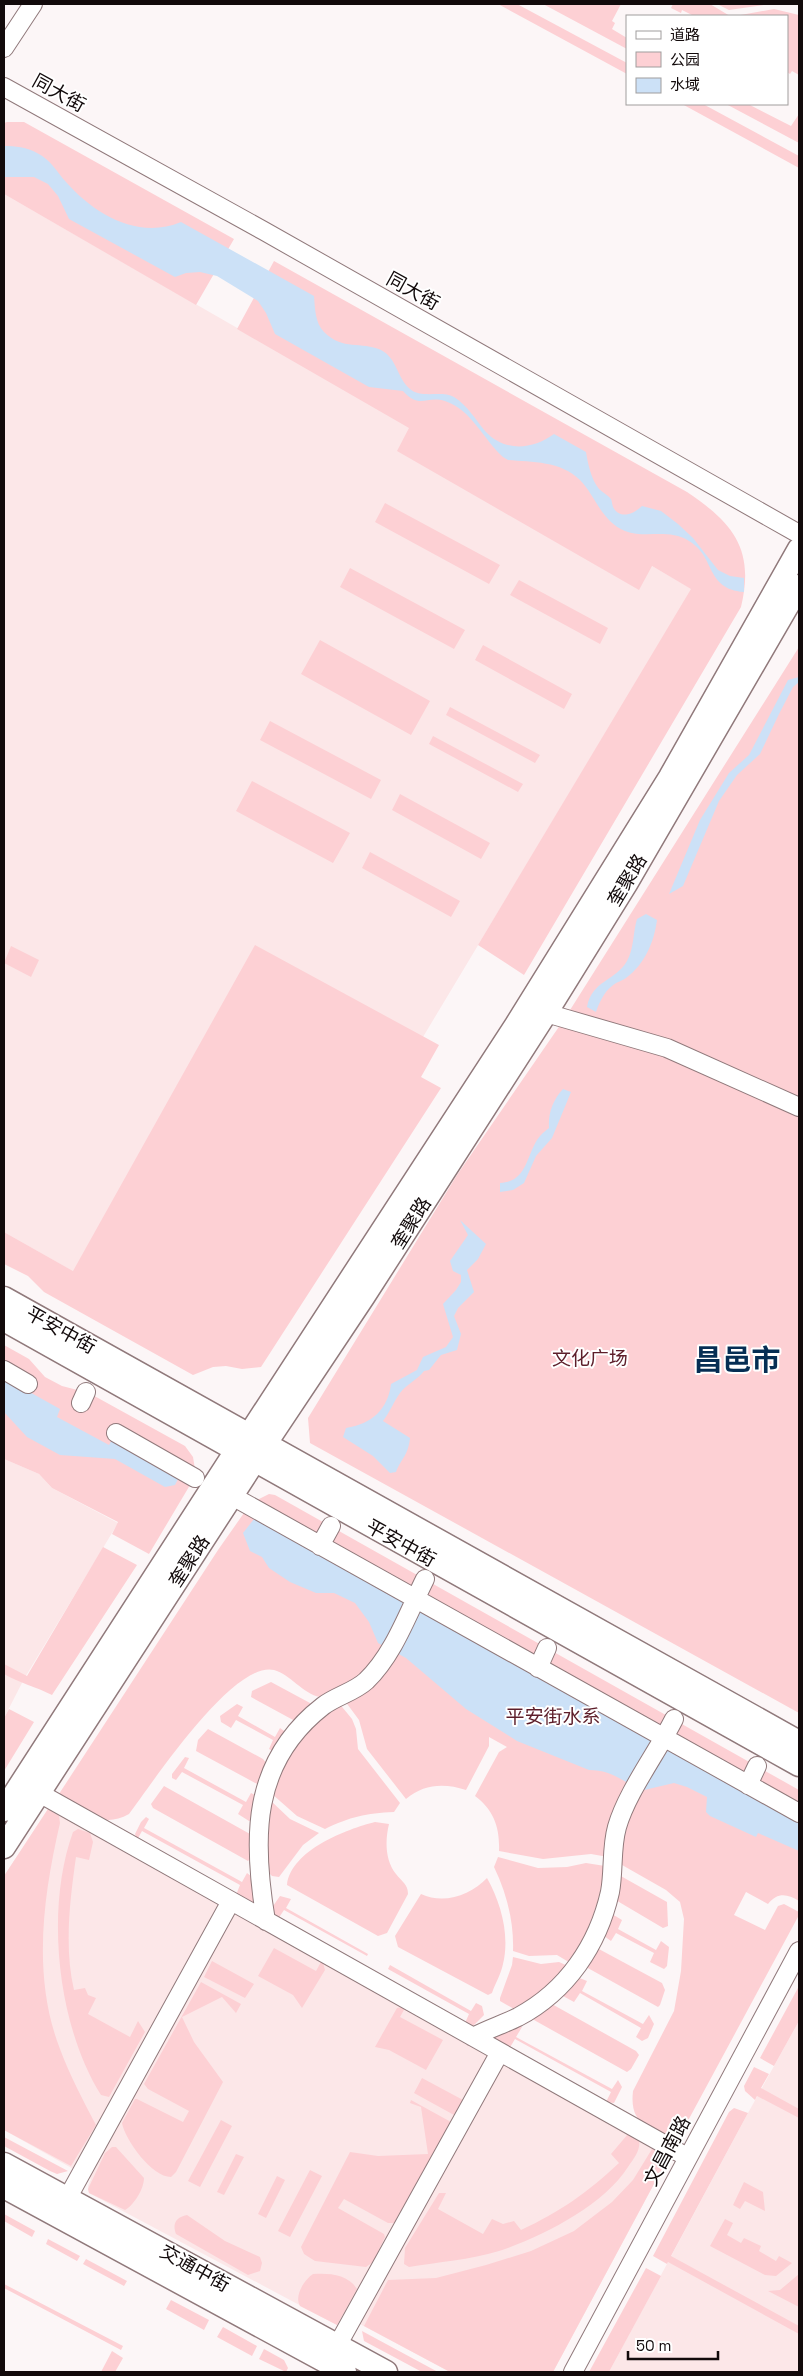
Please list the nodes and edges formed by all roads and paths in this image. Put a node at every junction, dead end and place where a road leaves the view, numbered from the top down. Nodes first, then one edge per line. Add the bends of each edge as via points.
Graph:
1 (33, 4) edge
2 (4, 48) edge
3 (4, 87) edge
4 (799, 534) edge
5 (799, 550) edge
6 (799, 586) edge
7 (546, 1013) junction
8 (799, 1107) edge
9 (4, 1298) edge
10 (4, 1320) edge
11 (4, 1370) edge
12 (28, 1384) dead end
13 (116, 1433) dead end
14 (251, 1447) junction
15 (195, 1478) dead end
16 (232, 1496) junction
17 (331, 1526) dead end
18 (320, 1546) junction
19 (425, 1579) dead end
20 (415, 1598) junction
21 (547, 1648) dead end
22 (538, 1668) junction
23 (674, 1719) dead end
24 (664, 1738) junction
25 (799, 1742) edge
26 (799, 1765) edge
27 (757, 1766) dead end
28 (748, 1785) junction
29 (39, 1794) junction
30 (4, 1810) edge
31 (799, 1813) edge
32 (4, 1847) edge
33 (231, 1901) junction
34 (266, 1921) junction
35 (799, 1951) edge
36 (473, 2037) junction
37 (500, 2052) junction
38 (687, 2157) junction
39 (4, 2164) edge
40 (4, 2187) edge
41 (67, 2199) junction
42 (337, 2346) junction
43 (345, 2372) edge
44 (386, 2372) edge
45 (573, 2372) edge

1 - 2 street
3 - 4 street, 同大街
5 - 14 main road, 奎聚路 via 670,777
6 - 7 main road, 奎聚路 via 626,884
7 - 8 street via 667,1048
7 - 14 main road, 奎聚路 via 364,1296
9 - 14 main road, 平安中街
10 - 14 main road, 平安中街
11 - 12 street
13 - 15 street
14 - 16 main road, 奎聚路
14 - 25 main road, 平安中街
14 - 26 main road, 平安中街
14 - 30 main road, 奎聚路
16 - 18 street
16 - 29 main road, 奎聚路
17 - 18 street
18 - 20 street
19 - 20 street
20 - 22 street
20 - 34 street via 384,1660 365,1682 324,1705 298,1730 276,1759 264,1793 258,1831 258,1873
21 - 22 street
22 - 24 street
23 - 24 street
24 - 28 street
24 - 36 street via 628,1802 614,1838 610,1890 601,1925 582,1959 563,1984 543,2002
27 - 28 street
28 - 31 street
29 - 32 main road, 奎聚路
29 - 33 street
33 - 34 street
33 - 41 street
34 - 36 street
35 - 38 street, 文昌南路
36 - 37 street
37 - 38 street
37 - 42 street
38 - 45 street, 文昌南路
39 - 41 main road, 交通中街
40 - 43 main road, 交通中街
41 - 42 main road, 交通中街
42 - 44 main road, 交通中街

